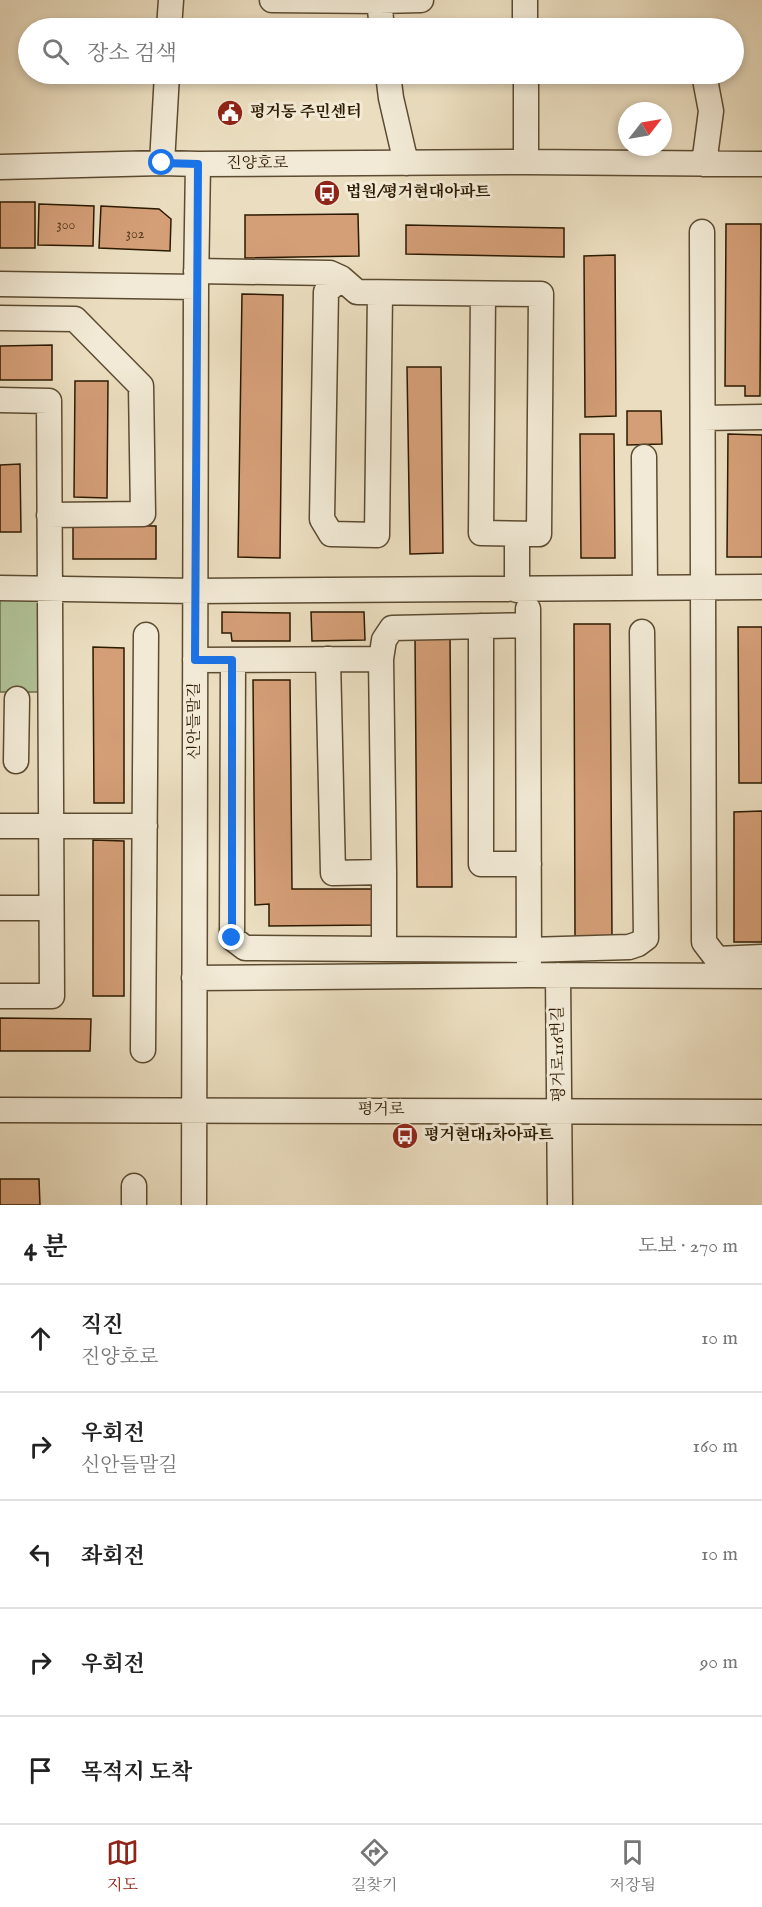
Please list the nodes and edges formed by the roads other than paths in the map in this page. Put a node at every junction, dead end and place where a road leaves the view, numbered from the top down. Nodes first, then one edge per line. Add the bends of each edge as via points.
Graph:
1 (171, 0) edge
2 (272, 0) edge
3 (421, 0) edge
4 (525, 0) edge
5 (379, 2) junction
6 (170, 18) edge
7 (381, 18) edge
8 (525, 18) edge
9 (166, 84) edge
10 (389, 84) edge
11 (526, 84) edge
12 (706, 84) edge
13 (526, 162) junction
14 (162, 163) junction
15 (406, 163) junction
16 (198, 164) junction
17 (704, 164) junction
18 (762, 164) edge
19 (0, 167) edge
20 (702, 232) dead end
21 (342, 278) junction
22 (196, 279) junction
23 (0, 284) edge
24 (380, 292) junction
25 (483, 294) junction
26 (0, 318) edge
27 (0, 400) edge
28 (762, 417) edge
29 (703, 418) junction
30 (644, 458) dead end
31 (49, 515) junction
32 (517, 534) junction
33 (762, 587) edge
34 (0, 588) edge
35 (645, 588) junction
36 (703, 588) junction
37 (50, 589) junction
38 (522, 590) junction
39 (195, 591) junction
40 (528, 625) junction
41 (481, 626) junction
42 (642, 632) dead end
43 (146, 635) dead end
44 (381, 659) junction
45 (195, 660) junction
46 (232, 660) junction
47 (328, 660) junction
48 (49, 699) junction
49 (8, 700) edge
50 (16, 761) dead end
51 (0, 825) edge
52 (51, 826) junction
53 (145, 826) junction
54 (529, 864) junction
55 (384, 872) junction
56 (0, 908) edge
57 (51, 908) junction
58 (384, 949) junction
59 (529, 950) junction
60 (762, 957) edge
61 (529, 975) junction
62 (558, 975) junction
63 (762, 976) edge
64 (194, 978) junction
65 (0, 996) edge
66 (143, 1050) dead end
67 (0, 1110) edge
68 (194, 1110) junction
69 (560, 1110) junction
70 (762, 1112) edge
71 (194, 1205) edge
72 (560, 1205) edge

1 - 6 street
2 - 5 street
3 - 5 street
4 - 8 street
5 - 7 street
9 - 14 street
10 - 15 street
11 - 13 street
12 - 17 street via 711,111
13 - 15 street, 진양호로
13 - 17 street, 진양호로
14 - 16 street, 진양호로
14 - 19 street, 진양호로
15 - 16 street, 진양호로
16 - 22 street, 신안들말길
17 - 18 street, 진양호로
20 - 29 street
21 - 22 street via 330,273
21 - 24 street via 357,292
21 - 24 street via 326,292 322,519 331,534 376,535
22 - 23 street
22 - 39 street, 신안들말길
24 - 25 street
25 - 32 street via 482,533
25 - 32 street via 540,294 539,534
26 - 31 street via 75,320 141,386 143,514
27 - 31 street via 49,401
28 - 29 street
29 - 36 street
30 - 35 street
31 - 37 street
32 - 38 street
33 - 36 street
34 - 37 street
35 - 36 street
35 - 38 street
36 - 60 street via 704,942 717,959
37 - 39 street
37 - 48 street
38 - 39 street
38 - 40 street
39 - 45 street, 신안들말길
40 - 41 street
40 - 54 street
41 - 44 street via 392,628 384,640
41 - 54 street via 481,864
42 - 59 street via 646,938 629,947
43 - 53 street
44 - 47 street
44 - 55 street
45 - 46 street
45 - 64 street, 신안들말길
46 - 47 street
46 - 58 street via 232,938 245,948
47 - 55 street via 333,873
48 - 49 street
48 - 52 street
49 - 50 street
51 - 52 street
52 - 53 street
52 - 57 street
53 - 66 street
54 - 59 street
55 - 58 street
56 - 57 street
57 - 65 street via 52,996
58 - 59 street
59 - 61 street
61 - 62 street
61 - 64 street
62 - 63 street
62 - 69 street, 평거로116번길
64 - 68 street, 신안들말길
67 - 68 street, 평거로
68 - 69 street, 평거로
68 - 71 street, 신안들말길
69 - 70 street, 평거로
69 - 72 street, 평거로116번길

